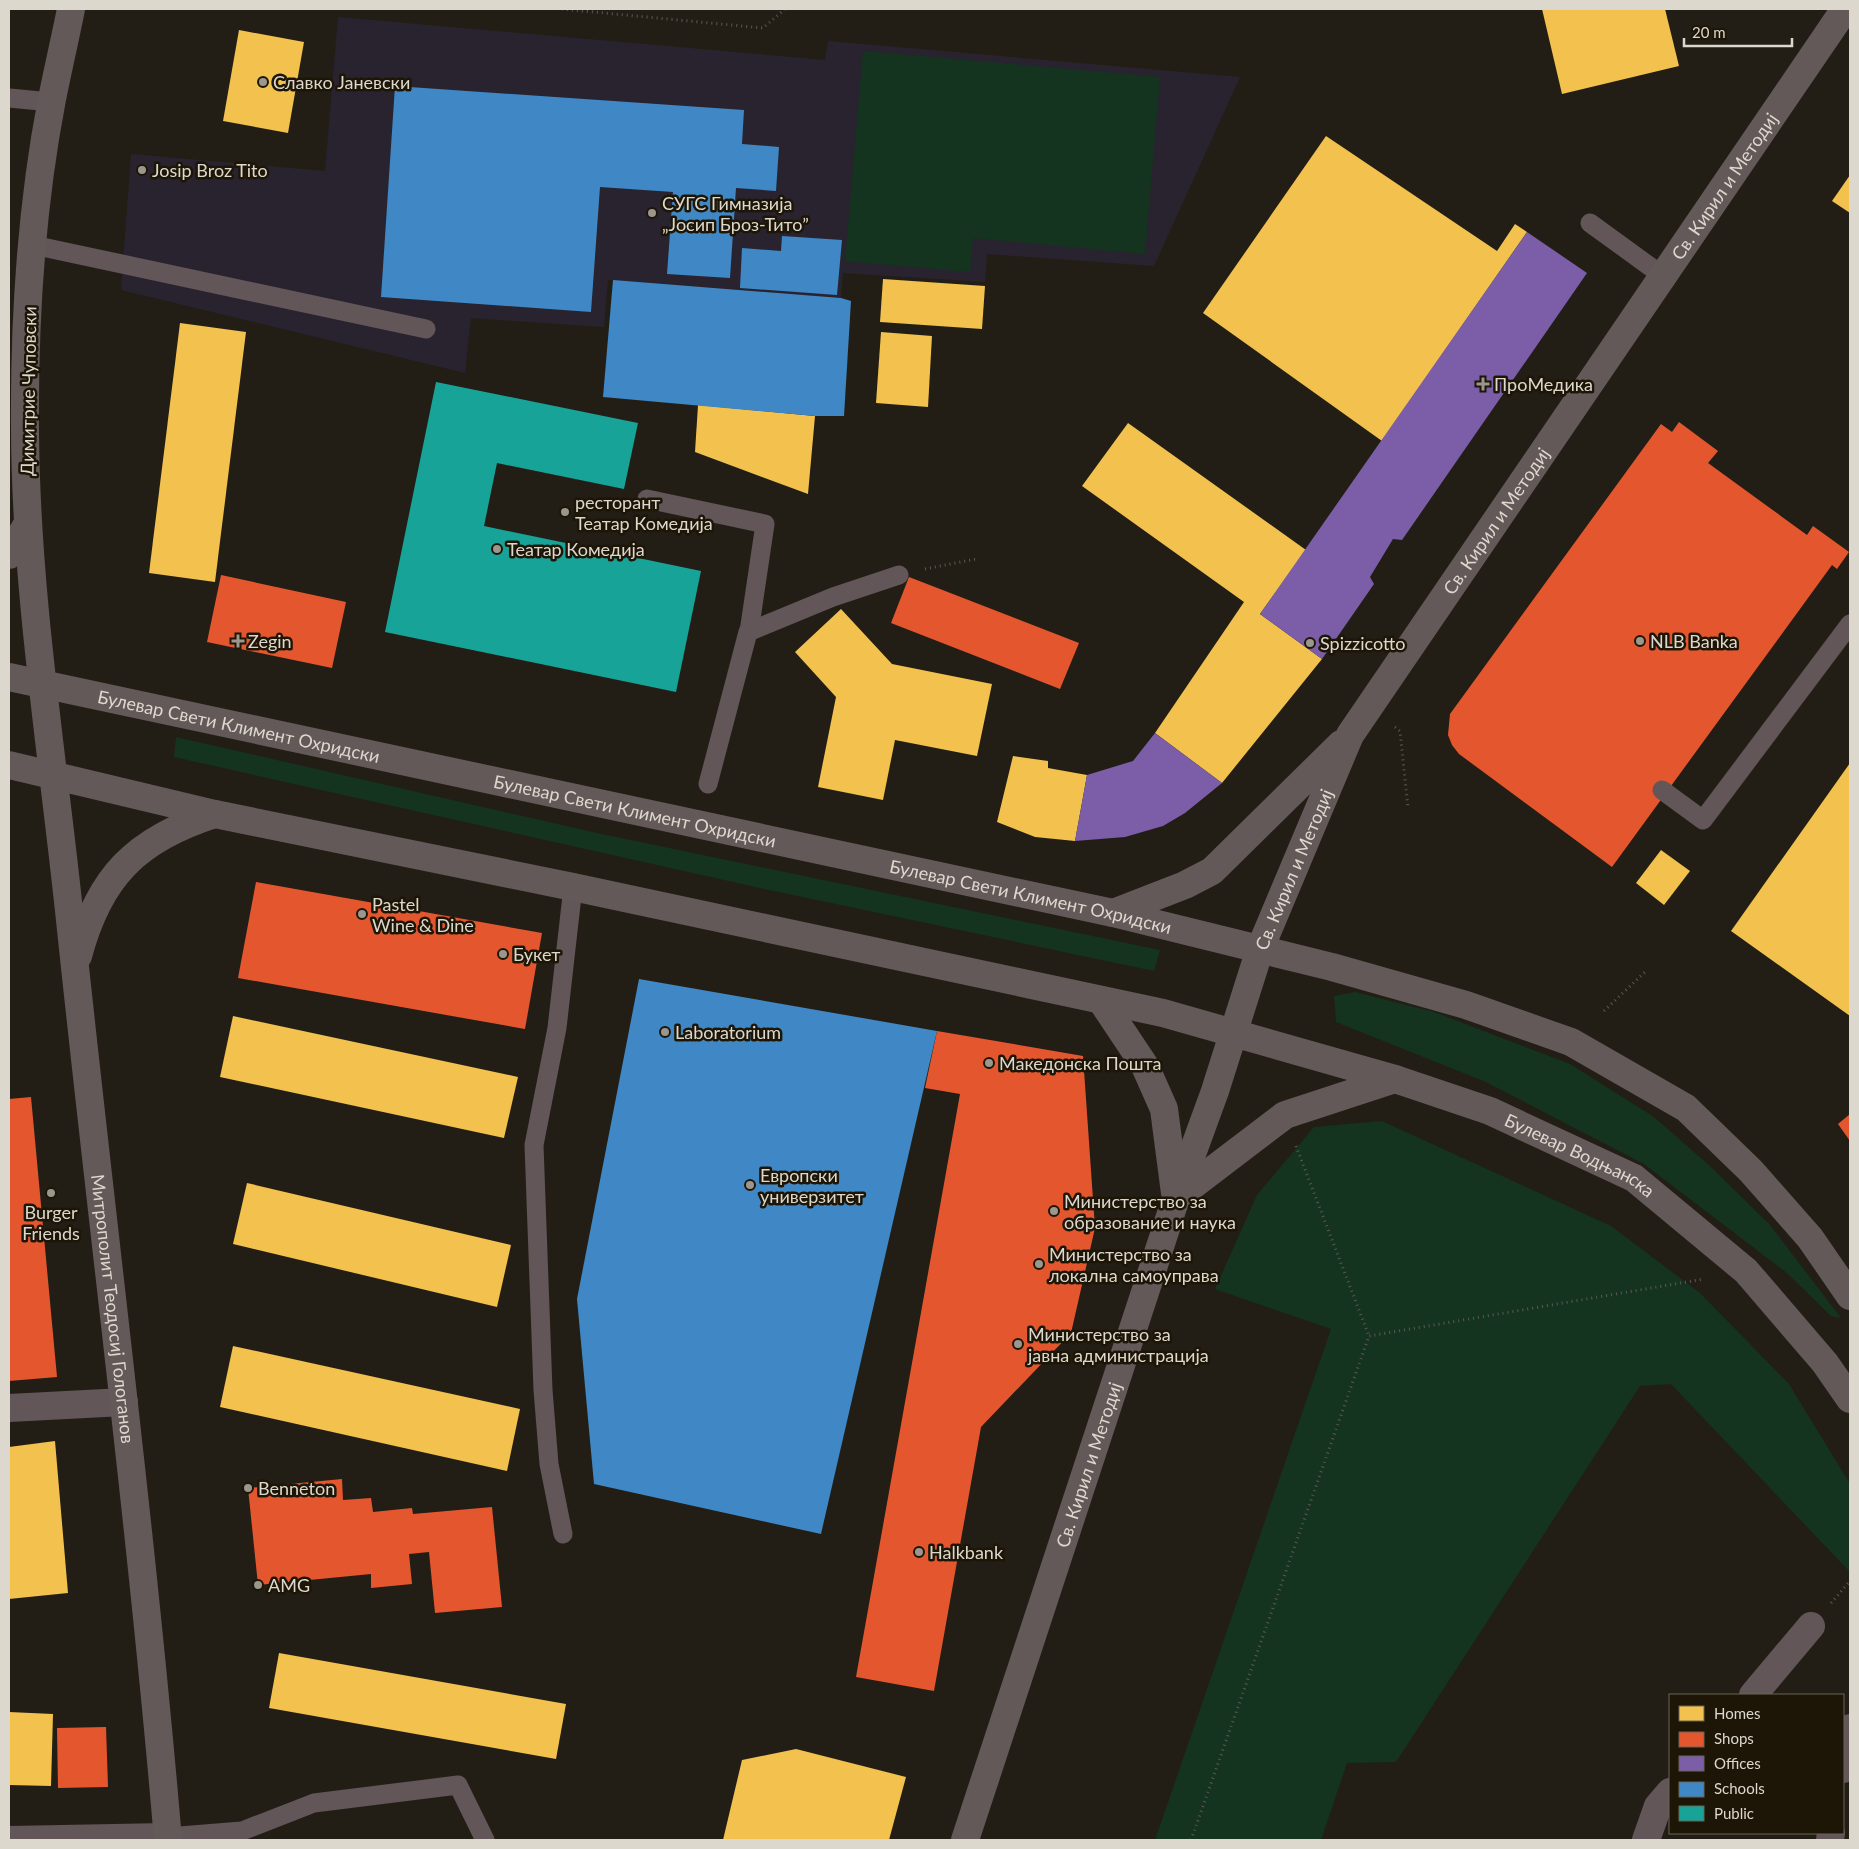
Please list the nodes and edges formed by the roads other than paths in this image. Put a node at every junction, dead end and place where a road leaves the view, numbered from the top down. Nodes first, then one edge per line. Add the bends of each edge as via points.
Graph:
1 (72, 9) edge
2 (1845, 9) edge
3 (9, 98) edge
4 (51, 102) junction
5 (1590, 223) dead end
6 (33, 245) junction
7 (1663, 276) junction
8 (426, 329) dead end
9 (647, 499) dead end
10 (28, 523) junction
11 (9, 555) edge
12 (898, 575) road end
13 (1850, 624) edge
14 (749, 632) junction
15 (9, 677) edge
16 (44, 685) junction
17 (1350, 735) junction
18 (9, 765) edge
19 (54, 776) junction
20 (708, 784) dead end
21 (1662, 790) dead end
22 (215, 814) junction
23 (573, 887) junction
24 (1113, 912) junction
25 (1260, 949) junction
26 (75, 967) junction
27 (1101, 1000) junction
28 (1233, 1032) junction
29 (1395, 1079) junction
30 (1176, 1198) junction
31 (1850, 1296) edge
32 (1850, 1399) edge
33 (124, 1402) junction
34 (9, 1408) edge
35 (563, 1534) dead end
36 (1811, 1626) dead end
37 (1754, 1694) edge
38 (1850, 1728) edge
39 (1844, 1763) edge
40 (1669, 1793) edge
41 (167, 1839) edge
42 (9, 1840) edge
43 (485, 1840) edge
44 (965, 1840) edge
45 (1646, 1840) edge

1 - 4 street, Димитрие Чуповски
2 - 7 street, Св. Кирил и Методиј
3 - 4 lane
4 - 6 street, Димитрие Чуповски
5 - 7 lane
6 - 8 lane
6 - 10 street, Димитрие Чуповски via 25,422
7 - 17 street, Св. Кирил и Методиј
9 - 14 lane via 765,524
10 - 11 street
10 - 16 street, Димитрие Чуповски
12 - 14 lane via 833,597
13 - 21 lane via 1703,820
14 - 20 lane
15 - 16 street, Булевар Свети Климент Охридски
16 - 19 street, Димитрие Чуповски
16 - 24 street, Булевар Свети Климент Охридски
17 - 24 street via 1212,871 1185,885
17 - 25 street, Св. Кирил и Методиј
18 - 19 street
19 - 22 street
19 - 26 street, Митрополит Теодосиј Гологанов
22 - 23 street
22 - 26 street via 181,825 150,842 126,862 101,896 85,930
23 - 27 street
23 - 35 lane via 557,1028 534,1145 544,1399 549,1464
24 - 25 street, Булевар Свети Климент Охридски
25 - 28 street, Св. Кирил и Методиј
25 - 31 street via 1466,1005 1571,1042 1686,1108 1751,1171 1810,1238
26 - 33 street, Митрополит Теодосиј Гологанов
27 - 28 street
27 - 30 street via 1145,1066 1164,1109
28 - 29 street, Булевар Водњанска
28 - 30 street, Св. Кирил и Методиј
29 - 30 street via 1285,1115
29 - 32 street, Булевар Водњанска via 1490,1111 1634,1178 1746,1271 1825,1363
30 - 44 street, Св. Кирил и Методиј
33 - 34 street
33 - 41 street, Митрополит Теодосиј Гологанов
36 - 37 street
38 - 39 street
40 - 45 street via 1658,1806
41 - 42 street
41 - 43 lane via 242,1831 314,1803 458,1785

